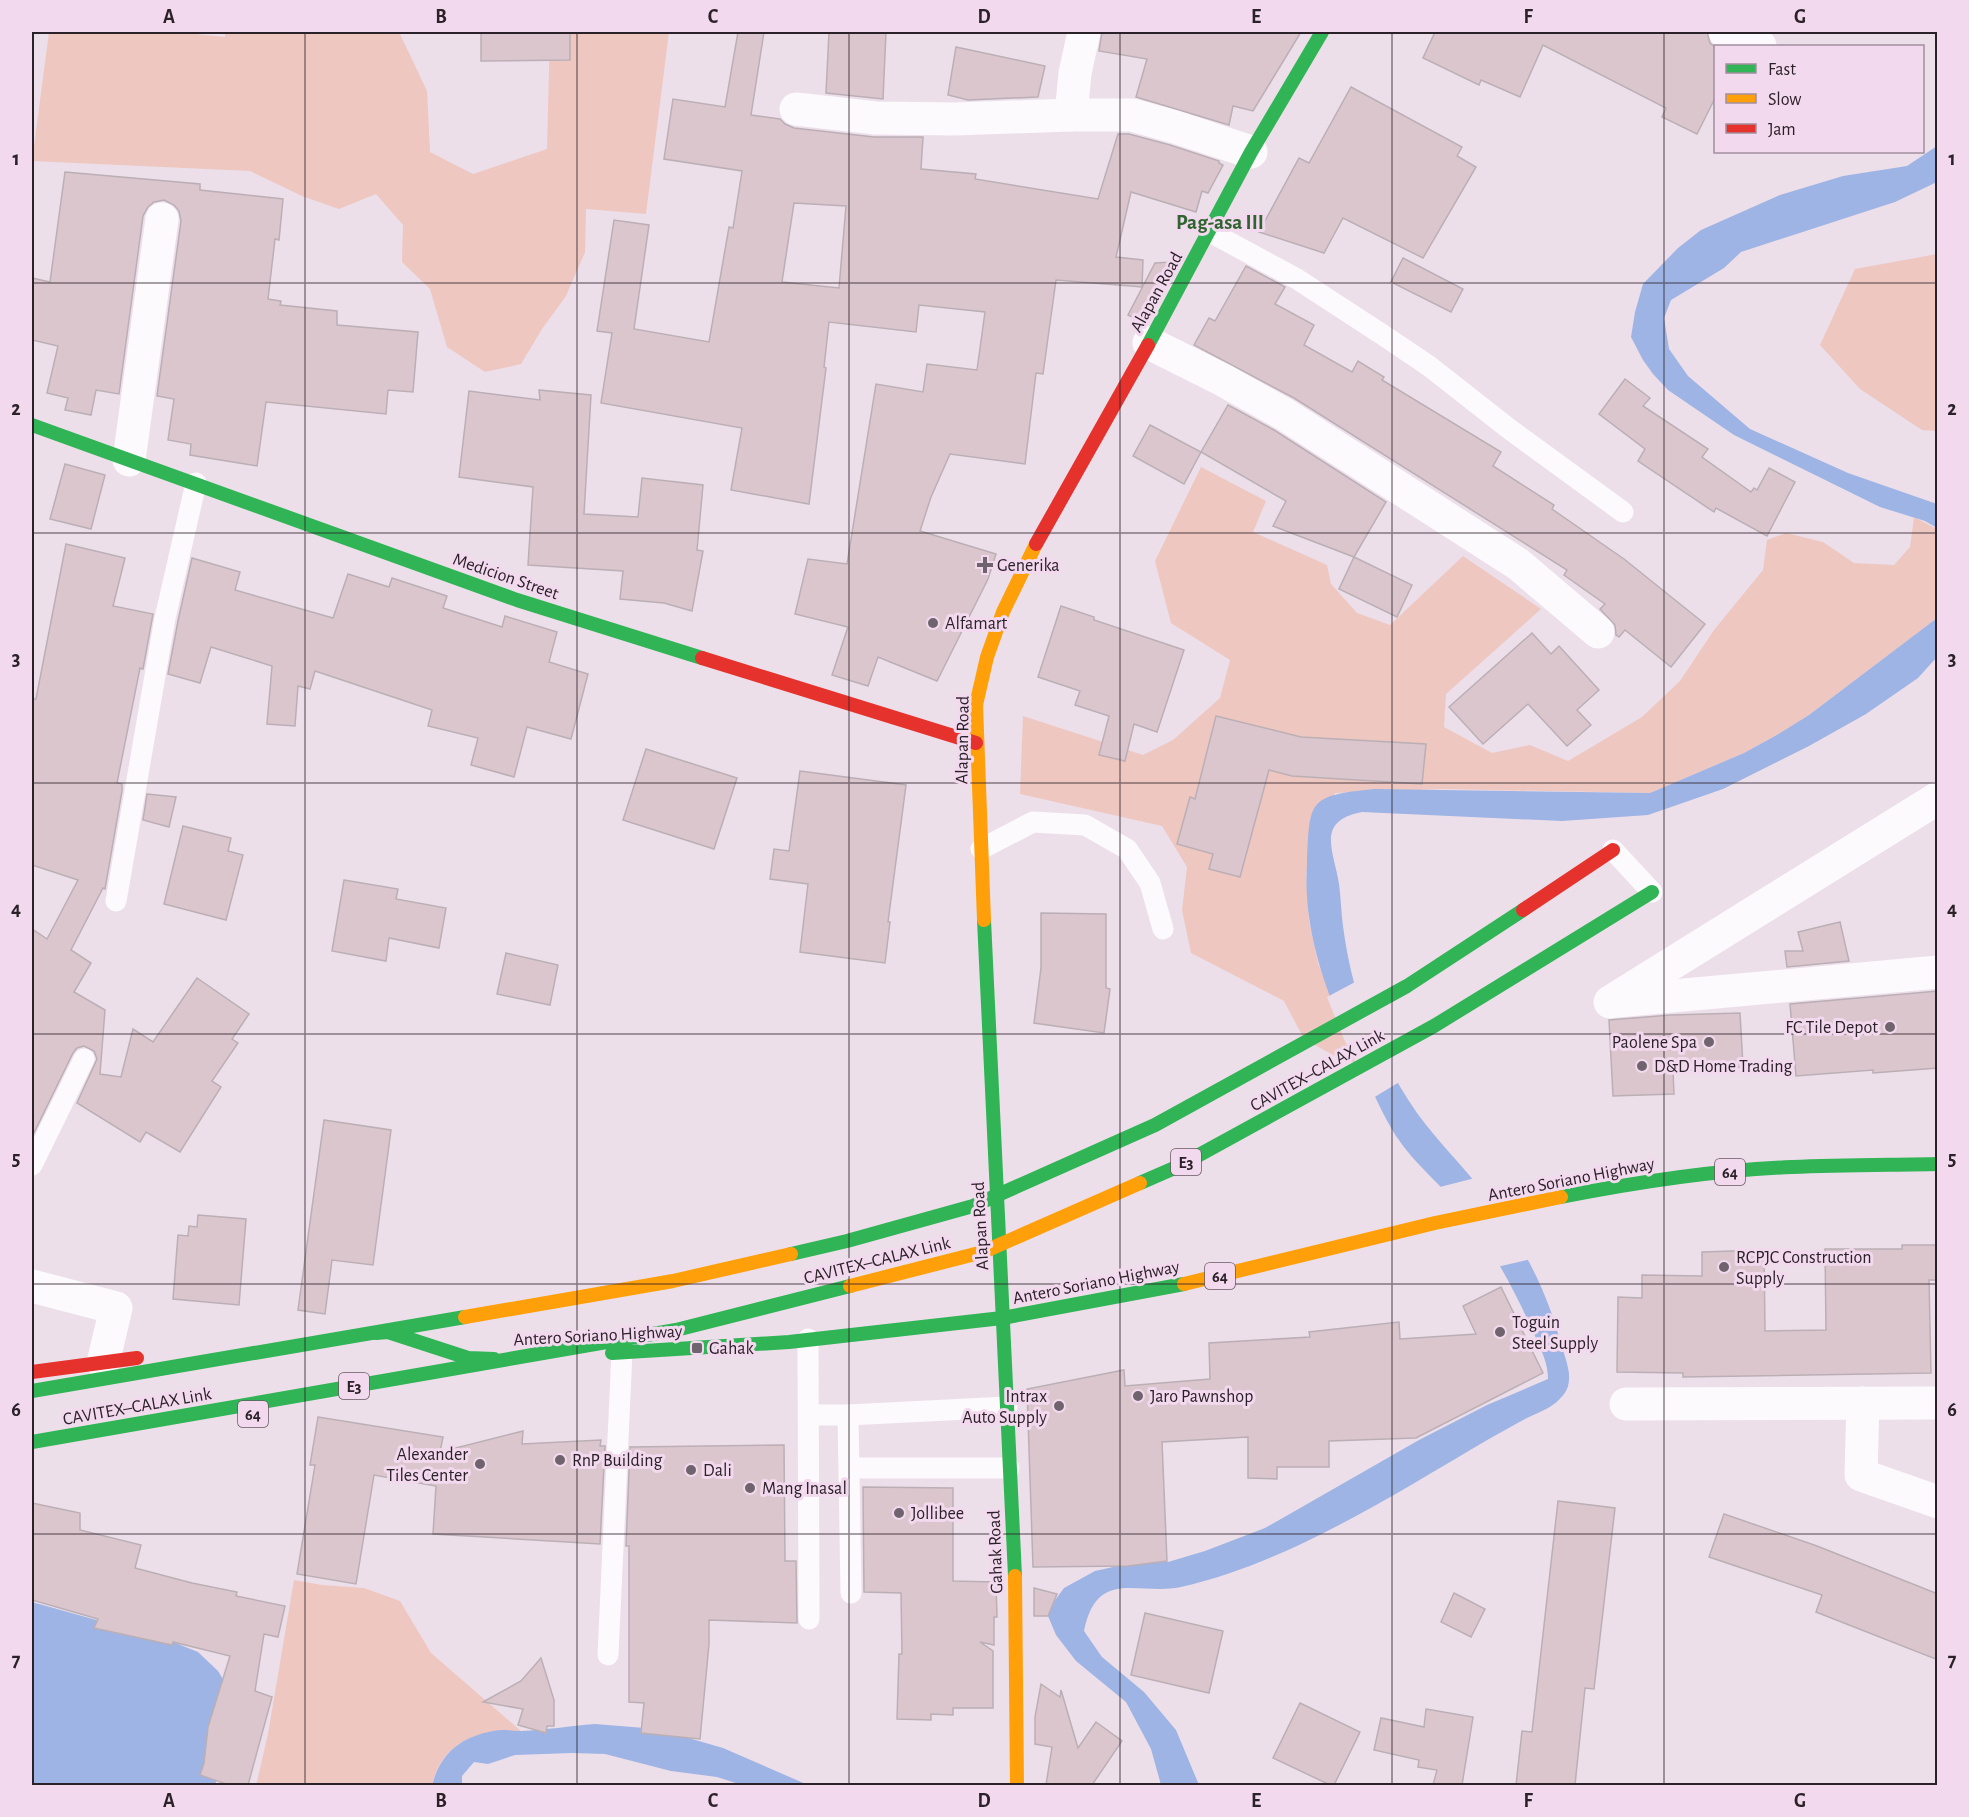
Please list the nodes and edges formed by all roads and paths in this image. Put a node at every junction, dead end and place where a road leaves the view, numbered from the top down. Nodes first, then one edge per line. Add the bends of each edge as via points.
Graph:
1 (1084, 32) edge
2 (1322, 32) edge
3 (1725, 32) edge
4 (1758, 45) edge
5 (796, 108) dead end
6 (1071, 115) junction
7 (1251, 152) junction
8 (162, 219) dead end
9 (1210, 232) junction
10 (1149, 343) junction
11 (32, 425) edge
12 (129, 460) junction
13 (196, 483) junction
14 (1623, 512) dead end
15 (1598, 632) dead end
16 (976, 743) junction
17 (1938, 798) edge
18 (981, 849) junction
19 (1613, 850) joint
20 (1652, 892) joint
21 (116, 901) dead end
22 (1163, 929) dead end
23 (1938, 972) edge
24 (84, 1059) dead end
25 (1938, 1164) edge
26 (32, 1165) edge
27 (32, 1286) edge
28 (1002, 1318) junction
29 (808, 1339) junction
30 (622, 1352) junction
31 (468, 1358) junction
32 (103, 1363) junction
33 (32, 1372) edge
34 (32, 1391) edge
35 (1938, 1402) edge
36 (1863, 1403) junction
37 (1626, 1404) dead end
38 (1007, 1407) junction
39 (810, 1415) junction
40 (848, 1415) junction
41 (32, 1444) edge
42 (850, 1468) junction
43 (1009, 1468) junction
44 (1938, 1502) edge
45 (851, 1593) dead end
46 (810, 1619) dead end
47 (608, 1655) dead end
48 (1017, 1785) edge

1 - 6 street
2 - 7 main road, Alapan Road
3 - 4 street
5 - 6 street via 876,118
6 - 7 street via 1132,115
7 - 9 main road, Alapan Road
8 - 12 street
9 - 10 main road, Alapan Road
9 - 14 lane via 1297,279 1429,366
10 - 15 street via 1284,414 1518,564
10 - 16 main road, Alapan Road via 1048,520 1003,612 976,705
11 - 12 main road, Medicion Street
12 - 13 main road, Medicion Street
13 - 16 main road, Medicion Street via 517,600
13 - 21 lane via 165,618
16 - 18 main road, Alapan Road
17 - 23 street via 1610,1002
18 - 22 lane via 1033,822 1085,825 1127,849 1150,883
18 - 28 main road, Alapan Road
19 - 20 lane
19 - 34 main road, CAVITEX–CALAX Link via 1407,986 1155,1125 974,1206 847,1241 673,1281
20 - 41 main road, CAVITEX–CALAX Link / E3 via 1434,1026 1179,1166 982,1252 676,1330
24 - 26 lane
25 - 28 main road, Antero Soriano Highway / 64 via 1790,1167 1613,1187 1435,1223 1208,1279
27 - 32 street via 116,1308
28 - 29 main road, Antero Soriano Highway / 64
28 - 38 main road, Gahak Road
29 - 30 main road, Antero Soriano Highway / 64
29 - 39 lane
30 - 31 main road, Antero Soriano Highway / 64
30 - 47 lane
31 - 32 main road, Antero Soriano Highway / 64 via 388,1332 249,1344
31 - 41 main road, Antero Soriano Highway / 64 via 386,1394
32 - 33 main road, Antero Soriano Highway / 64
35 - 36 street
36 - 37 street
36 - 44 street via 1861,1475
38 - 40 lane
38 - 43 main road, Gahak Road
39 - 40 lane
39 - 46 lane
40 - 42 lane
42 - 43 lane
42 - 45 lane
43 - 48 main road, Gahak Road via 1015,1579

